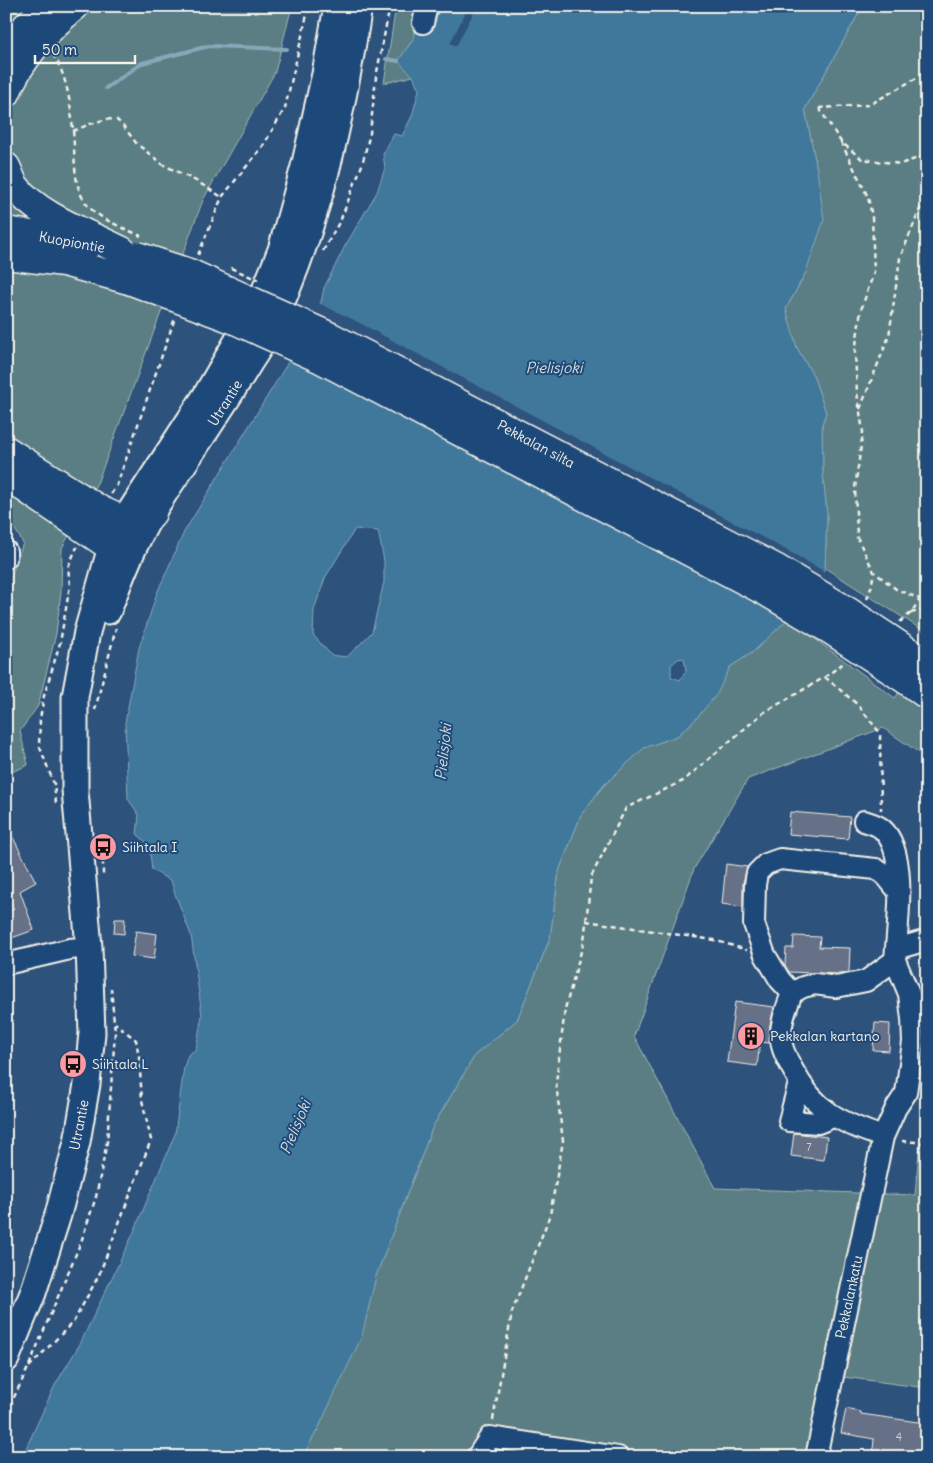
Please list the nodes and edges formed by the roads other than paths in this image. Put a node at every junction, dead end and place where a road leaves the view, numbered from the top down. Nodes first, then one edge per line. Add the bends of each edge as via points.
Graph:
1 (47, 6) edge
2 (75, 6) edge
3 (337, 6) edge
4 (359, 6) edge
5 (6, 48) edge
6 (6, 93) edge
7 (6, 167) edge
8 (6, 231) edge
9 (6, 255) edge
10 (132, 256) junction
11 (64, 262) junction
12 (6, 274) edge
13 (6, 450) edge
14 (6, 475) edge
15 (152, 513) joint
16 (114, 533) junction
17 (6, 551) edge
18 (6, 558) edge
19 (921, 675) edge
20 (873, 824) road end
21 (899, 892) junction
22 (927, 940) edge
23 (89, 947) junction
24 (895, 955) junction
25 (6, 964) edge
26 (792, 993) junction
27 (919, 1016) edge
28 (800, 1083) junction
29 (833, 1117) junction
30 (892, 1139) junction
31 (17, 1364) edge
32 (477, 1457) edge
33 (618, 1457) edge
34 (816, 1457) edge

1 - 5 highway
2 - 6 highway via 35,45
3 - 16 main road, Utrantie via 306,163 281,250 261,300 206,395
4 - 15 main road, Utrantie via 347,81 326,176 290,281 270,328 224,405
7 - 10 highway via 14,185 31,203
8 - 10 highway, Kuopiontie
9 - 11 highway, Kuopiontie
10 - 11 highway, Kuopiontie
10 - 19 highway, Pekkalan silta, bridge via 189,273 340,342 777,570 847,611
11 - 12 highway via 44,270
13 - 16 highway
14 - 16 highway
15 - 16 highway
16 - 23 main road, Utrantie via 87,632 75,697 65,797
17 - 18 street
20 - 21 street via 893,844
21 - 24 street
21 - 26 street via 886,876 876,870 780,859 766,864 757,873 754,924 765,955
22 - 24 street
23 - 25 street
23 - 31 main road, Utrantie via 92,1033 77,1142 36,1284
24 - 26 street via 866,981 836,987 814,984
24 - 27 street
26 - 28 street via 780,1038 787,1060
27 - 30 street, Pekkalankatu via 912,1042 906,1093 896,1108
28 - 29 street
28 - 29 street via 789,1121 818,1122
29 - 30 street via 854,1128
30 - 34 street, Pekkalankatu
32 - 33 street via 490,1437

